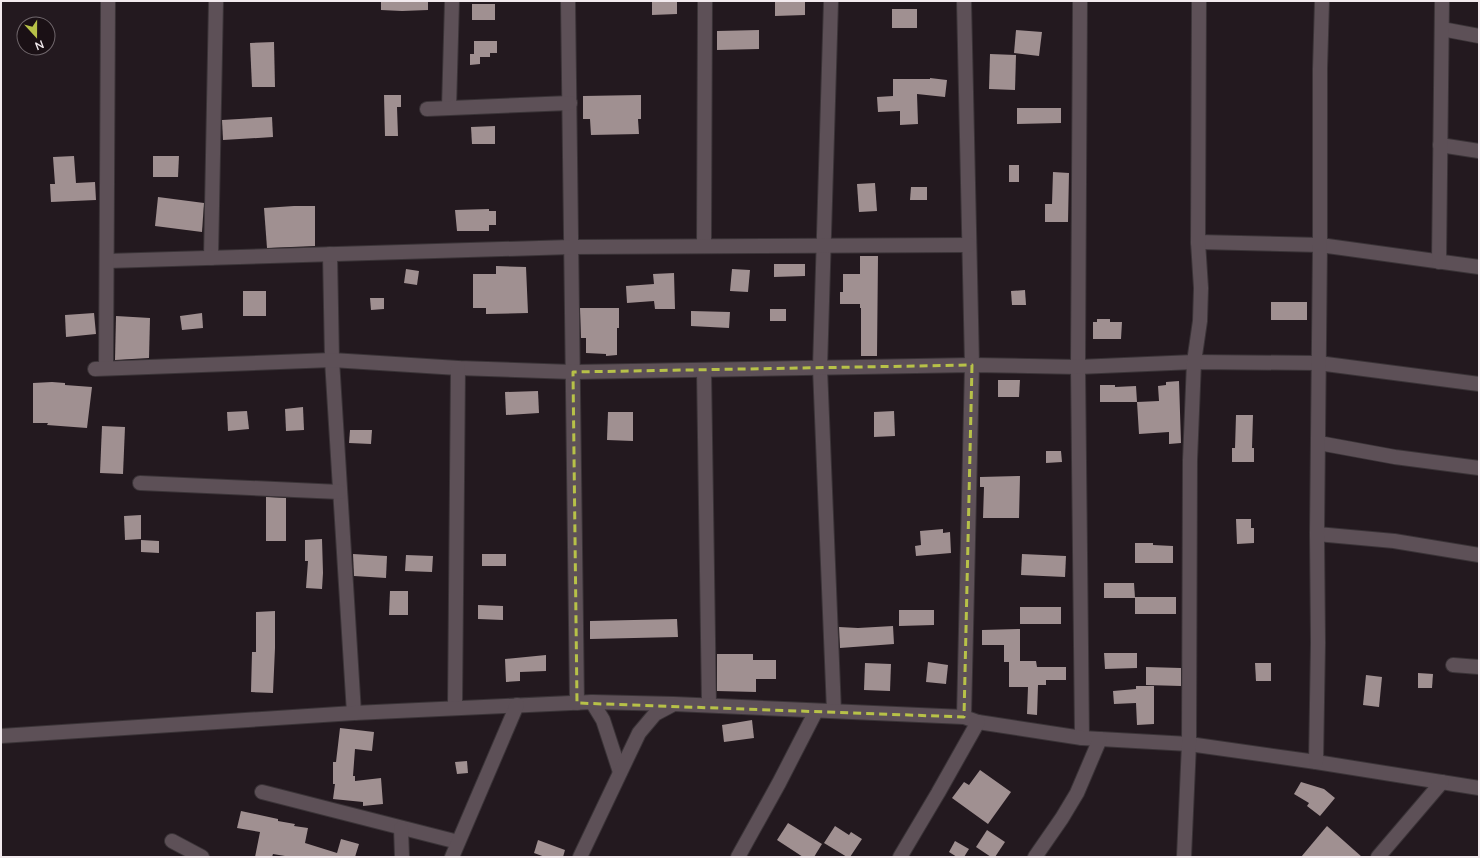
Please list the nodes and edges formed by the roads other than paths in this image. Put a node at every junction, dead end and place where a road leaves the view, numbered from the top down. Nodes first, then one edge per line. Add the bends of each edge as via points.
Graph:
1 (108, 1) edge
2 (216, 1) edge
3 (452, 1) edge
4 (568, 1) edge
5 (705, 1) edge
6 (831, 1) edge
7 (964, 1) edge
8 (1080, 1) edge
9 (1199, 1) edge
10 (1322, 1) edge
11 (1442, 1) edge
12 (1442, 29) junction
13 (1479, 36) edge
14 (570, 103) junction
15 (450, 108) junction
16 (427, 109) dead end
17 (1440, 145) junction
18 (1479, 151) edge
19 (1198, 242) junction
20 (1320, 245) junction
21 (704, 246) junction
22 (823, 246) junction
23 (970, 246) junction
24 (572, 247) junction
25 (330, 254) junction
26 (211, 258) junction
27 (107, 261) junction
28 (1439, 262) junction
29 (1479, 267) edge
30 (332, 360) junction
31 (1194, 362) junction
32 (1318, 363) junction
33 (972, 365) junction
34 (1078, 367) junction
35 (458, 368) junction
36 (820, 368) junction
37 (704, 370) junction
38 (573, 372) junction
39 (1479, 384) edge
40 (1319, 443) junction
41 (1479, 468) edge
42 (140, 482) dead end
43 (340, 492) junction
44 (1317, 534) junction
45 (1479, 555) edge
46 (1453, 665) dead end
47 (1479, 667) edge
48 (592, 702) junction
49 (577, 703) junction
50 (674, 704) junction
51 (517, 705) junction
52 (709, 705) junction
53 (455, 708) junction
54 (816, 710) junction
55 (834, 711) junction
56 (354, 713) junction
57 (964, 717) junction
58 (978, 722) junction
59 (1, 736) edge
60 (1082, 738) junction
61 (1100, 739) junction
62 (1188, 744) junction
63 (1316, 762) junction
64 (620, 772) junction
65 (1442, 782) junction
66 (1479, 788) edge
67 (262, 792) dead end
68 (401, 828) junction
69 (172, 842) dead end
70 (458, 842) junction
71 (202, 857) edge
72 (402, 857) edge
73 (452, 857) edge
74 (580, 857) edge
75 (738, 857) edge
76 (900, 857) edge
77 (1035, 857) edge
78 (1184, 857) edge
79 (1378, 857) edge

1 - 27 street
2 - 26 street
3 - 15 street
4 - 14 street
5 - 21 street
6 - 22 street
7 - 23 street
8 - 34 street
9 - 19 street
10 - 20 street
11 - 12 street
12 - 13 street
12 - 17 street
14 - 15 street
14 - 24 street
15 - 16 street
17 - 18 street
17 - 28 street
19 - 20 street
19 - 31 street via 1200,321
20 - 28 street
20 - 32 street
21 - 22 street
21 - 24 street
22 - 23 street
22 - 36 street
23 - 33 street
24 - 25 street
24 - 38 street
25 - 26 street
25 - 30 street
26 - 27 street
27 - 30 street via 100,368
28 - 29 street
30 - 35 street
30 - 43 street
31 - 32 street
31 - 34 street
31 - 62 street via 1190,460
32 - 39 street
32 - 40 street
33 - 34 street
33 - 36 street
33 - 57 street
34 - 60 street
35 - 38 street
35 - 53 street
36 - 37 street
36 - 55 street
37 - 38 street
37 - 52 street
38 - 49 street
40 - 41 street via 1395,457
40 - 44 street
42 - 43 street
43 - 56 street
44 - 45 street via 1394,541
44 - 63 street
46 - 47 street
48 - 49 street
48 - 50 street
48 - 64 street via 603,720
49 - 51 street
50 - 52 street
50 - 64 street via 655,714 639,733
51 - 53 street
51 - 70 street
52 - 54 street
53 - 56 street
54 - 55 street
54 - 75 street
55 - 57 street
56 - 59 street
57 - 58 street
58 - 60 street
58 - 76 street
60 - 61 street
61 - 62 street
61 - 77 street via 1077,793
62 - 63 street
62 - 78 street
63 - 65 street
64 - 74 street
65 - 66 street
65 - 79 street
67 - 68 street
68 - 70 street
68 - 72 street
69 - 71 street
70 - 73 street

